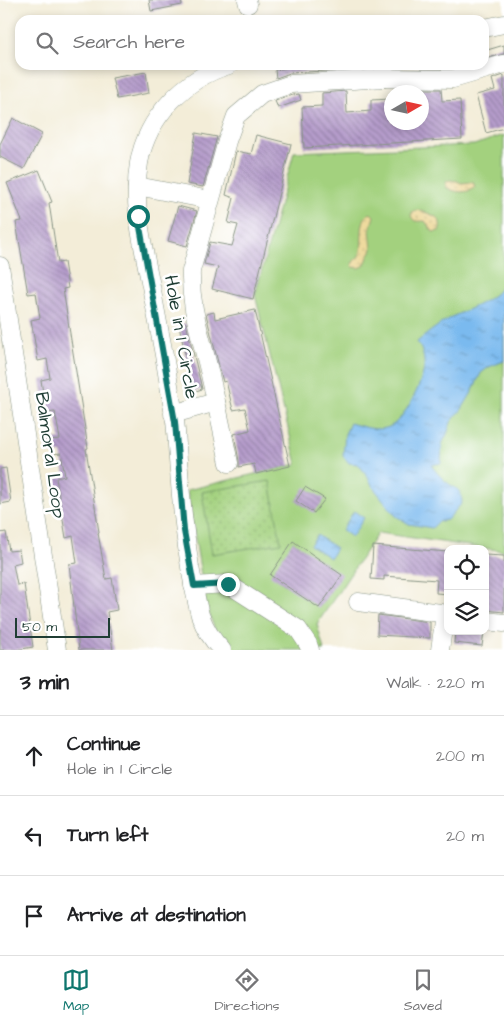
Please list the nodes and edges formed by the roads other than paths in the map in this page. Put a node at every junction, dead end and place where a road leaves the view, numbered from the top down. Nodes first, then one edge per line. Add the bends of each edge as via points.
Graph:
1 (504, 24) edge
2 (489, 27) edge
3 (504, 64) edge
4 (489, 68) edge
5 (215, 70) edge
6 (484, 70) edge
7 (384, 71) edge
8 (136, 186) junction
9 (210, 200) junction
10 (0, 266) edge
11 (216, 402) junction
12 (174, 414) junction
13 (229, 463) dead end
14 (194, 586) junction
15 (358, 602) dead end
16 (444, 614) edge
17 (489, 621) edge
18 (504, 623) edge
19 (444, 626) edge
20 (57, 650) edge
21 (222, 650) edge
22 (310, 650) edge
23 (440, 650) edge

1 - 2 street
3 - 4 street
5 - 8 street, Hole in 1 Circle via 184,88 156,121 143,149
6 - 7 street via 453,79
7 - 9 street via 291,84 262,94 236,116
8 - 9 street
8 - 12 street, Hole in 1 Circle via 138,216
9 - 11 street via 191,271 190,288
10 - 20 street, Balmoral Loop
11 - 12 street
11 - 13 street
12 - 14 street, Hole in 1 Circle via 184,531
14 - 21 street, Hole in 1 Circle via 205,628
14 - 22 street via 228,584 298,629
15 - 16 street
17 - 18 street
19 - 23 street

